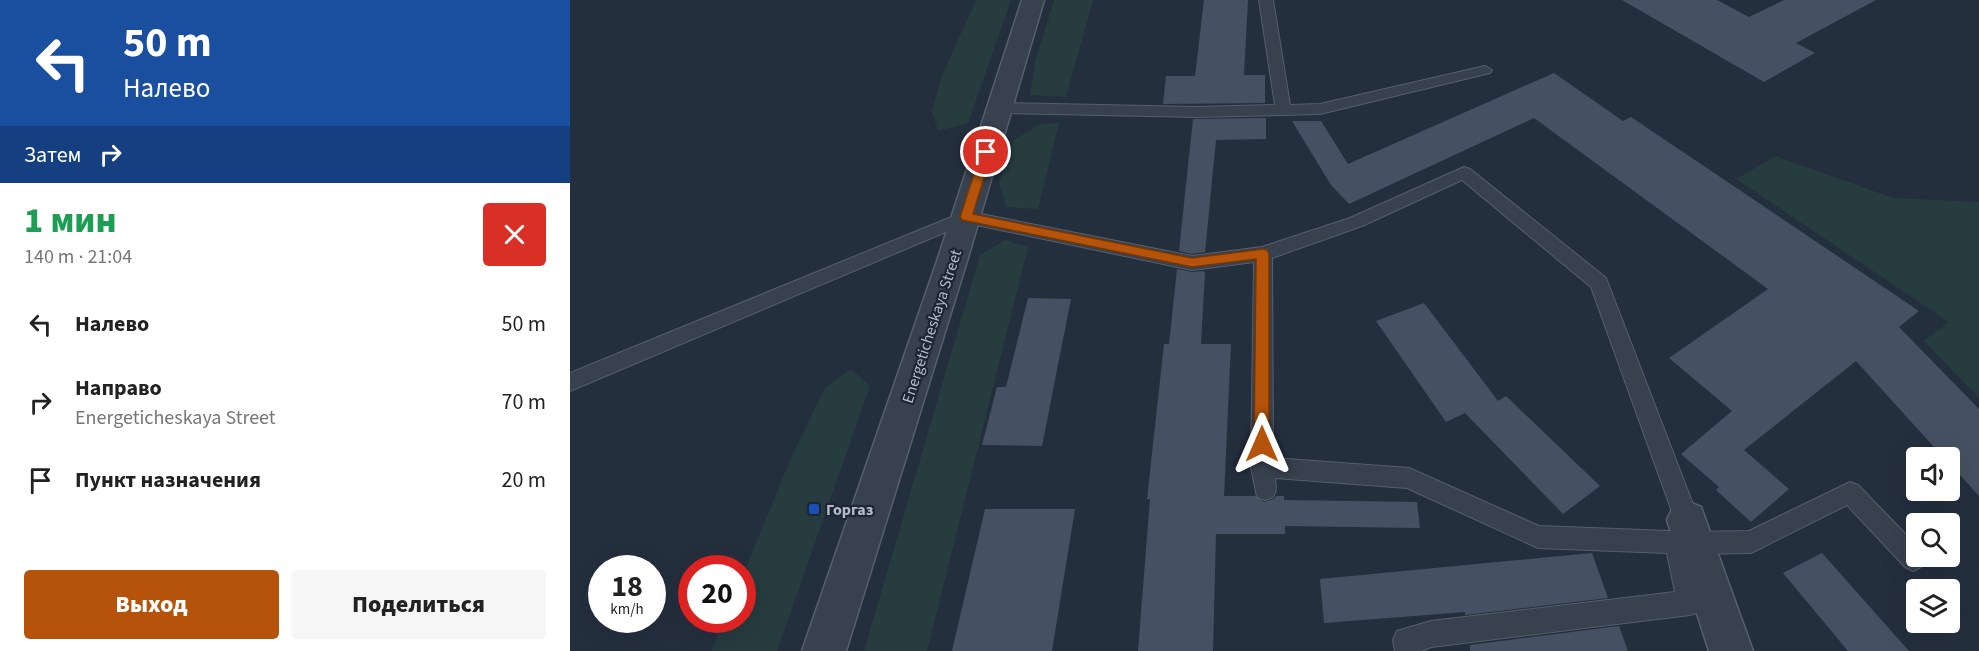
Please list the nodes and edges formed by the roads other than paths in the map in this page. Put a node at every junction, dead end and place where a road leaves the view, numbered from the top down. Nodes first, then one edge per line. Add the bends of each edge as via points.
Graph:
1 (1033, 0) edge
2 (1266, 0) edge
3 (1485, 70) dead end
4 (1000, 108) junction
5 (1283, 110) junction
6 (966, 217) junction
7 (1263, 254) junction
8 (570, 382) edge
9 (1262, 467) junction
10 (1265, 490) dead end
11 (1686, 535) junction
12 (1906, 552) edge
13 (825, 651) edge
14 (1408, 651) edge
15 (1731, 651) edge

1 - 4 street, Energeticheskaya Street
2 - 5 lane
3 - 5 lane via 1320,110
4 - 5 lane
4 - 6 street, Energeticheskaya Street
6 - 7 lane via 1192,262
6 - 8 lane
6 - 13 street, Energeticheskaya Street
7 - 9 lane
7 - 11 lane via 1356,222 1464,172 1599,283
9 - 10 lane
9 - 11 lane via 1409,478 1538,537
11 - 12 lane via 1751,542 1850,492
11 - 14 lane via 1690,603 1431,634 1406,640
11 - 15 street

